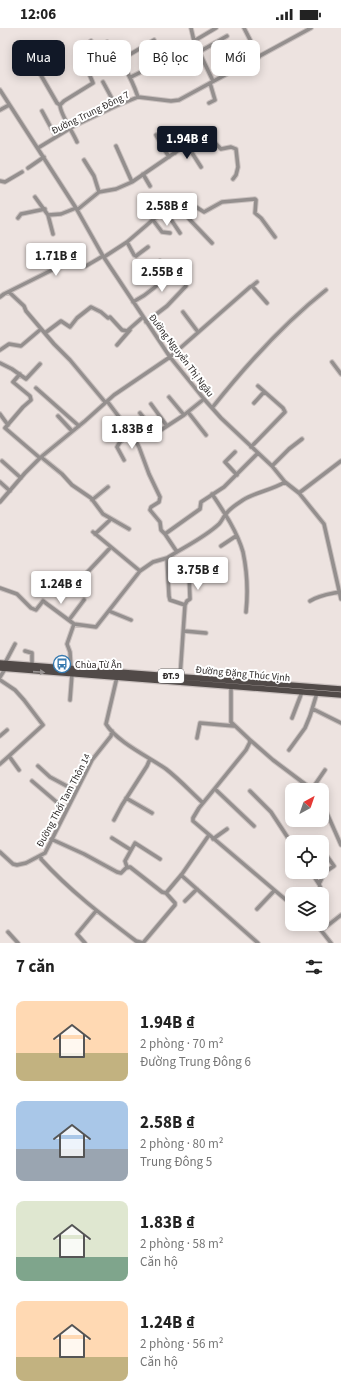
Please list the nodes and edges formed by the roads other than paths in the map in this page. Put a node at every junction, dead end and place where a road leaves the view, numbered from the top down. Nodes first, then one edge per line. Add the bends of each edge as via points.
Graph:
1 (191, 28) edge
2 (216, 28) edge
3 (244, 28) edge
4 (311, 28) edge
5 (226, 36) dead end
6 (194, 40) edge
7 (196, 40) edge
8 (250, 40) edge
9 (203, 50) edge
10 (260, 56) edge
11 (203, 62) edge
12 (139, 73) edge
13 (41, 76) edge
14 (91, 76) edge
15 (223, 76) edge
16 (130, 77) joint
17 (104, 82) dead end
18 (211, 82) junction
19 (0, 90) edge
20 (138, 97) junction
21 (209, 103) dead end
22 (60, 104) junction
23 (9, 106) junction
24 (116, 106) junction
25 (0, 110) edge
26 (42, 111) dead end
27 (71, 129) junction
28 (156, 135) dead end
29 (163, 136) dead end
30 (56, 137) junction
31 (77, 142) dead end
32 (186, 145) junction
33 (116, 146) dead end
34 (38, 148) junction
35 (175, 153) junction
36 (44, 157) junction
37 (169, 157) junction
38 (84, 160) dead end
39 (28, 168) dead end
40 (201, 168) dead end
41 (22, 172) dead end
42 (143, 174) junction
43 (233, 179) dead end
44 (0, 181) edge
45 (132, 182) junction
46 (150, 186) dead end
47 (99, 192) junction
48 (35, 196) dead end
49 (180, 208) junction
50 (45, 209) junction
51 (76, 209) junction
52 (166, 212) junction
53 (48, 215) junction
54 (18, 218) dead end
55 (153, 220) junction
56 (180, 233) dead end
57 (53, 234) dead end
58 (170, 234) dead end
59 (275, 237) dead end
60 (127, 242) junction
61 (212, 243) dead end
62 (148, 247) dead end
63 (104, 257) junction
64 (160, 260) dead end
65 (175, 266) dead end
66 (171, 271) junction
67 (257, 282) dead end
68 (252, 286) junction
69 (326, 290) dead end
70 (9, 292) junction
71 (0, 298) edge
72 (133, 302) junction
73 (267, 303) dead end
74 (183, 312) dead end
75 (143, 317) junction
76 (146, 322) junction
77 (42, 329) junction
78 (130, 330) junction
79 (198, 332) junction
80 (45, 333) junction
81 (117, 345) dead end
82 (0, 350) edge
83 (170, 357) junction
84 (332, 362) dead end
85 (0, 363) edge
86 (40, 364) dead end
87 (20, 374) junction
88 (341, 374) edge
89 (258, 386) dead end
90 (36, 388) dead end
91 (264, 392) junction
92 (169, 397) dead end
93 (204, 399) junction
94 (106, 402) junction
95 (254, 403) dead end
96 (151, 404) dead end
97 (212, 408) junction
98 (188, 412) junction
99 (140, 413) dead end
100 (0, 414) edge
101 (184, 415) junction
102 (58, 416) dead end
103 (8, 425) junction
104 (78, 426) junction
105 (167, 426) junction
106 (72, 431) junction
107 (131, 433) junction
108 (206, 435) dead end
109 (302, 439) dead end
110 (251, 447) junction
111 (235, 452) dead end
112 (258, 453) junction
113 (40, 457) junction
114 (124, 460) dead end
115 (2, 461) dead end
116 (341, 462) edge
117 (272, 466) junction
118 (237, 475) junction
119 (21, 478) junction
120 (0, 482) edge
121 (285, 482) junction
122 (108, 487) dead end
123 (10, 491) junction
124 (299, 493) junction
125 (212, 494) junction
126 (92, 500) junction
127 (0, 502) edge
128 (225, 514) junction
129 (111, 519) junction
130 (129, 529) dead end
131 (165, 534) junction
132 (236, 536) junction
133 (221, 546) dead end
134 (111, 547) junction
135 (177, 552) junction
136 (167, 558) junction
137 (140, 571) junction
138 (189, 572) dead end
139 (82, 578) dead end
140 (0, 588) edge
141 (339, 592) junction
142 (341, 599) edge
143 (84, 600) dead end
144 (310, 601) dead end
145 (185, 605) junction
146 (109, 611) junction
147 (246, 612) dead end
148 (69, 620) junction
149 (131, 620) dead end
150 (74, 624) junction
151 (184, 631) junction
152 (206, 633) dead end
153 (15, 644) dead end
154 (25, 651) dead end
155 (32, 665) junction
156 (2, 666) edge
157 (72, 671) junction
158 (0, 677) edge
159 (117, 677) junction
160 (180, 677) junction
161 (0, 680) edge
162 (231, 687) junction
163 (341, 689) edge
164 (302, 692) junction
165 (317, 693) junction
166 (341, 695) edge
167 (70, 700) dead end
168 (313, 709) junction
169 (292, 718) dead end
170 (341, 723) edge
171 (235, 726) junction
172 (7, 730) dead end
173 (112, 731) junction
174 (0, 736) edge
175 (197, 738) dead end
176 (250, 739) junction
177 (289, 750) dead end
178 (9, 756) junction
179 (150, 759) junction
180 (0, 764) edge
181 (38, 766) dead end
182 (19, 770) dead end
183 (324, 770) dead end
184 (32, 781) dead end
185 (304, 783) edge
186 (316, 783) edge
187 (215, 789) junction
188 (76, 791) junction
189 (250, 791) dead end
190 (126, 798) junction
191 (203, 803) junction
192 (66, 810) junction
193 (152, 813) dead end
194 (329, 818) edge
195 (114, 820) dead end
196 (254, 826) dead end
197 (227, 829) dead end
198 (209, 835) junction
199 (286, 835) edge
200 (112, 838) dead end
201 (213, 839) junction
202 (51, 840) junction
203 (341, 845) edge
204 (131, 850) junction
205 (0, 852) edge
206 (41, 855) junction
207 (160, 859) dead end
208 (329, 859) edge
209 (127, 867) junction
210 (329, 869) edge
211 (181, 875) junction
212 (316, 879) edge
213 (322, 879) edge
214 (319, 884) junction
215 (320, 887) edge
216 (197, 888) junction
217 (274, 891) junction
218 (166, 893) junction
219 (285, 900) edge
220 (185, 901) dead end
221 (257, 909) dead end
222 (96, 911) junction
223 (341, 916) edge
224 (329, 925) edge
225 (323, 931) edge
226 (8, 932) dead end
227 (253, 939) junction
228 (145, 942) edge
229 (18, 943) edge
230 (85, 943) edge
231 (250, 943) edge
232 (258, 943) edge
233 (331, 943) edge

1 - 6 street
2 - 7 street
3 - 8 street
4 - 10 street, Đường Trung Đông 7
5 - 9 street
11 - 18 street
12 - 16 street
13 - 22 street
14 - 22 street via 93,83
15 - 18 street, Đường Trung Đông 7
16 - 20 street
17 - 24 street
18 - 20 street, Đường Trung Đông 7 via 171,102
18 - 21 street via 215,100
19 - 23 street, Đường Nguyễn Thị Ngâu
20 - 24 street, Đường Trung Đông 7
22 - 27 street
23 - 25 street
23 - 34 street, Đường Nguyễn Thị Ngâu
24 - 27 street, Đường Trung Đông 7
26 - 30 street
27 - 30 street, Đường Trung Đông 7
27 - 31 street
28 - 37 street
29 - 35 street
30 - 34 street, Đường Trung Đông 7
32 - 35 street
32 - 40 street
32 - 43 street via 205,134 221,149 236,149 238,167
33 - 45 street
34 - 36 street, Đường Nguyễn Thị Ngâu
35 - 37 street
36 - 39 street
36 - 51 street, Đường Nguyễn Thị Ngâu
37 - 42 street
38 - 47 street via 94,176
41 - 44 street via 5,182
42 - 45 street
42 - 46 street
45 - 47 street via 116,189
47 - 51 street
48 - 50 street
49 - 52 street
49 - 59 street via 193,205 204,212 222,202 255,199 255,213
49 - 61 street
50 - 53 street
50 - 54 street via 22,214
51 - 53 street
51 - 63 street, Đường Nguyễn Thị Ngâu
52 - 55 street
52 - 56 street
53 - 57 street
55 - 58 street via 162,232
55 - 60 street
60 - 62 street via 134,256
60 - 63 street
63 - 70 street via 86,266 77,261 70,261
63 - 72 street, Đường Nguyễn Thị Ngâu
64 - 66 street
65 - 66 street
66 - 72 street via 156,288
66 - 76 street via 186,286 167,306
67 - 68 street
68 - 73 street
68 - 79 street
69 - 97 street via 284,326
70 - 71 street
70 - 77 street
72 - 75 street, Đường Nguyễn Thị Ngâu
74 - 79 street
75 - 76 street, Đường Nguyễn Thị Ngâu
75 - 78 street
76 - 83 street, Đường Nguyễn Thị Ngâu
77 - 80 street
77 - 82 street via 21,346 9,344
78 - 80 street via 122,330 110,317 91,307 70,327 61,321
78 - 81 street
79 - 83 street
80 - 94 street
83 - 93 street, Đường Nguyễn Thị Ngâu
83 - 94 street
84 - 88 street
85 - 87 street
86 - 87 street via 26,378
87 - 103 street via 13,382 30,396 31,400
89 - 91 street
90 - 104 street
91 - 95 street
91 - 110 street via 285,412
92 - 101 street
93 - 97 street, Đường Nguyễn Thị Ngâu
93 - 98 street
94 - 104 street
94 - 107 street
96 - 105 street
97 - 110 street, Đường Nguyễn Thị Ngâu
98 - 101 street
98 - 108 street
99 - 105 street via 154,431 158,432
100 - 103 street
101 - 105 street
102 - 106 street
103 - 113 street via 5,428
104 - 106 street
106 - 113 street
107 - 114 street via 117,447
107 - 131 street via 160,497 159,502 150,508
109 - 117 street
110 - 112 street, Đường Nguyễn Thị Ngâu
111 - 118 street via 225,462
112 - 117 street, Đường Nguyễn Thị Ngâu
112 - 118 street
113 - 119 street
113 - 126 street
115 - 119 street
116 - 124 street
117 - 121 street, Đường Nguyễn Thị Ngâu
118 - 125 street
119 - 123 street
120 - 123 street
121 - 124 street, Đường Nguyễn Thị Ngâu
121 - 128 street via 257,492
122 - 126 street
123 - 127 street
124 - 141 street, Đường Nguyễn Thị Ngâu via 324,524
125 - 128 street
125 - 131 street via 201,502 200,509
126 - 129 street via 103,514
128 - 132 street
128 - 135 street via 220,523 210,531
129 - 130 street
129 - 134 street via 94,533
131 - 135 street
132 - 133 street
132 - 147 street via 244,566
134 - 137 street
134 - 139 street
135 - 136 street
136 - 137 street via 153,562
136 - 145 street via 170,600
137 - 146 street
138 - 145 street via 190,599
140 - 148 street via 17,594 36,610 43,601
141 - 142 street, Đường Nguyễn Thị Ngâu
141 - 144 street
143 - 148 street
145 - 151 street
146 - 149 street
146 - 150 street via 96,627
148 - 150 street
150 - 157 street via 67,644
151 - 152 street
151 - 160 street
153 - 156 street
154 - 155 street via 32,653
155 - 156 main road, Đường Đặng Thúc Vịnh / ĐT.9
155 - 157 main road, Đường Đặng Thúc Vịnh / ĐT.9
156 -> 157 main road, Đường Đặng Thúc Vịnh / ĐT.9
156 - 158 street
157 - 159 main road, Đường Đặng Thúc Vịnh / ĐT.9
157 - 160 main road, Đường Đặng Thúc Vịnh / ĐT.9
157 - 167 street
159 - 162 main road, Đường Đặng Thúc Vịnh / ĐT.9
159 - 173 street via 106,724
160 - 163 main road, Đường Đặng Thúc Vịnh / ĐT.9
161 - 178 street via 15,690 43,725
162 - 164 main road, Đường Đặng Thúc Vịnh / ĐT.9
162 - 171 street via 231,722
164 - 165 main road, Đường Đặng Thúc Vịnh / ĐT.9
164 - 169 street
165 - 166 main road, Đường Đặng Thúc Vịnh / ĐT.9
165 - 168 street
168 - 170 street
168 - 177 street via 305,728
171 - 175 street via 200,723
171 - 176 street
172 - 174 street
173 - 179 street
173 - 188 street, Đường Thới Tam Thôn 14 via 92,760
176 - 185 street
176 - 187 street via 246,750
178 - 180 street
178 - 182 street
179 - 190 street
179 - 191 street via 174,775
181 - 188 street
183 - 186 street
184 - 192 street
187 - 191 street
187 - 196 street
188 - 192 street, Đường Thới Tam Thôn 14
189 - 199 street via 272,812
190 - 193 street
190 - 195 street
191 - 198 street via 193,819
192 - 202 street, Đường Thới Tam Thôn 14
194 - 203 street
197 - 201 street
198 - 201 street
198 - 211 street
200 - 204 street
201 - 217 street
202 - 206 street, Đường Thới Tam Thôn 14 via 45,853
202 - 209 street via 117,872 121,873
204 - 207 street via 135,843
204 - 209 street via 125,861
205 - 206 street, Đường Thới Tam Thôn 14 via 17,865
206 - 222 street via 41,859 51,870
208 - 210 street via 334,866
209 - 218 street
211 - 216 street
211 - 218 street
212 - 214 street
213 - 214 street
214 - 215 street
216 - 220 street
216 - 227 street
217 - 219 street
217 - 221 street
218 - 228 street via 175,905
222 - 228 street via 136,941
222 - 230 street via 76,934
223 - 224 street
225 - 233 street
226 - 229 street
227 - 231 street
227 - 232 street

